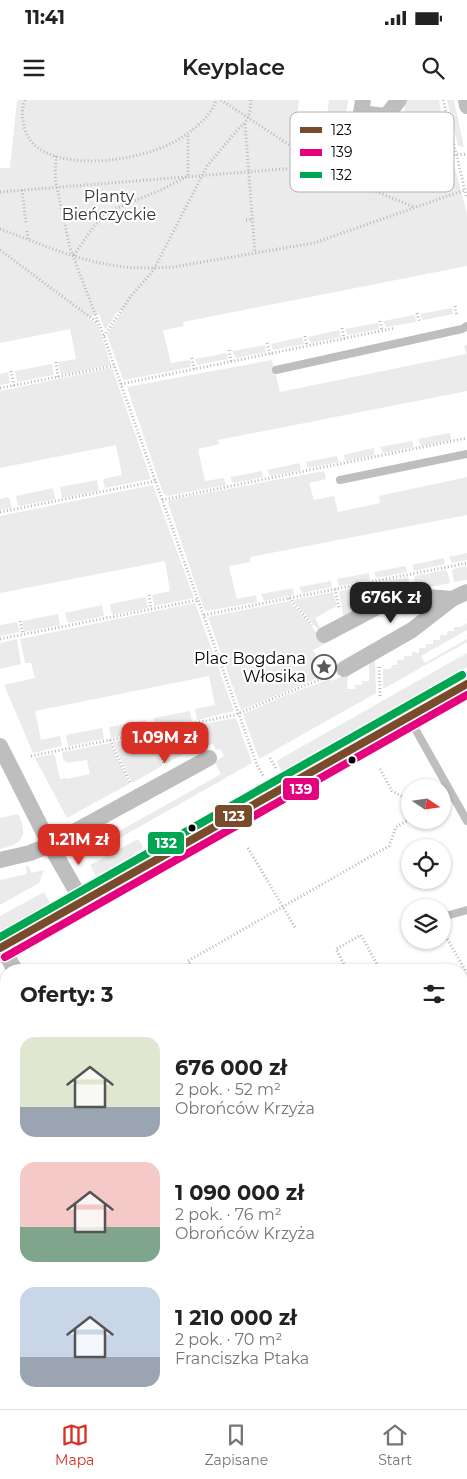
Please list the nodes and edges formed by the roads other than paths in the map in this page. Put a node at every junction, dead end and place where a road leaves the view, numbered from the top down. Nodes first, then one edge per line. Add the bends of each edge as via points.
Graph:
1 (399, 100) edge
2 (466, 100) edge
3 (467, 106) edge
4 (362, 107) edge
5 (375, 112) edge
6 (389, 112) edge
7 (467, 326) edge
8 (276, 370) dead end
9 (467, 454) edge
10 (340, 480) dead end
11 (459, 595) edge
12 (324, 635) road end
13 (344, 669) road end
14 (467, 684) edge
15 (408, 717) junction
16 (0, 746) edge
17 (206, 753) road end
18 (467, 821) edge
19 (50, 845) junction
20 (0, 860) edge
21 (82, 902) junction
22 (467, 910) edge
23 (451, 914) edge
24 (1, 947) edge
25 (11, 964) edge

1 - 6 street
2 - 3 street
4 - 5 street
7 - 8 lane
9 - 10 lane
11 - 12 street via 397,598
11 - 13 street via 412,630
14 - 15 street
15 - 18 lane
15 - 21 street
16 - 19 street
17 - 19 street
19 - 20 street
19 - 21 street
21 - 24 street
22 - 23 lane
24 - 25 street

